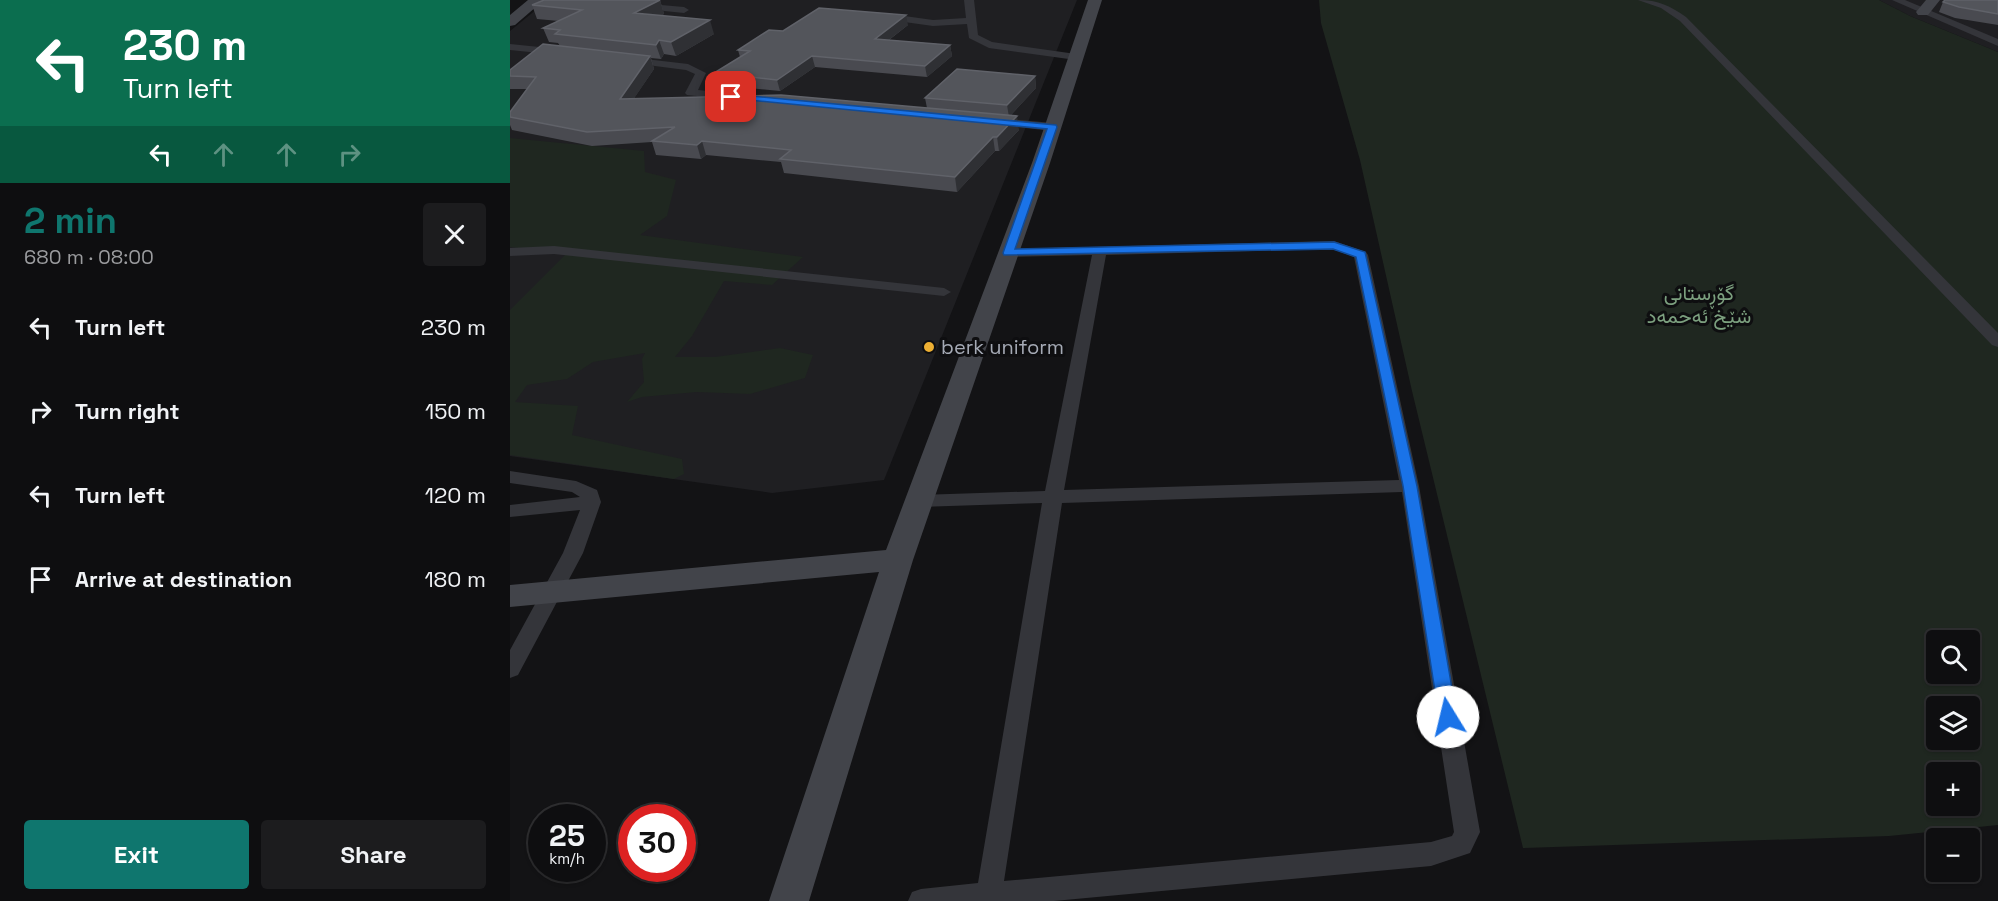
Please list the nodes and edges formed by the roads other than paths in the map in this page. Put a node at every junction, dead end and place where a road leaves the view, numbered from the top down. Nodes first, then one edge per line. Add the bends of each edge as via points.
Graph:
1 (537, 0) edge
2 (969, 0) edge
3 (1095, 0) edge
4 (1643, 0) edge
5 (1897, 0) edge
6 (1933, 0) edge
7 (627, 5) edge
8 (684, 10) dead end
9 (1923, 12) junction
10 (872, 15) edge
11 (971, 21) junction
12 (510, 22) edge
13 (1943, 22) junction
14 (1998, 31) edge
15 (1998, 43) edge
16 (510, 47) edge
17 (569, 53) edge
18 (1076, 57) junction
19 (617, 58) edge
20 (768, 100) edge
21 (977, 120) edge
22 (1053, 127) junction
23 (1100, 251) junction
24 (510, 252) edge
25 (1008, 253) junction
26 (944, 292) dead end
27 (1998, 342) edge
28 (510, 477) edge
29 (1410, 486) junction
30 (1053, 497) junction
31 (920, 501) junction
32 (592, 502) junction
33 (510, 511) edge
34 (898, 560) junction
35 (554, 592) junction
36 (510, 596) edge
37 (510, 669) edge
38 (989, 895) junction
39 (789, 901) edge
40 (921, 901) edge

1 - 12 street
2 - 11 street
3 - 18 street
4 - 27 street via 1664,6 1683,20
5 - 9 street
6 - 9 street
7 - 8 street
9 - 13 street
10 - 11 street via 933,23
11 - 18 street via 973,36 989,45
13 - 14 street
13 - 15 street
16 - 17 street
18 - 22 street
19 - 20 street via 697,70 701,74 691,93
21 - 22 street
22 - 25 street
23 - 25 street
23 - 29 street via 1334,245 1361,255
23 - 30 street
24 - 26 street via 554,250 636,257
25 - 31 street
28 - 32 street via 576,487 590,494
29 - 30 street
29 - 38 street via 1467,832 1461,845 1431,854
30 - 31 street
30 - 38 street
31 - 34 street
32 - 33 street
32 - 35 street
34 - 35 street
34 - 39 street
35 - 36 street
35 - 37 street
38 - 40 street

